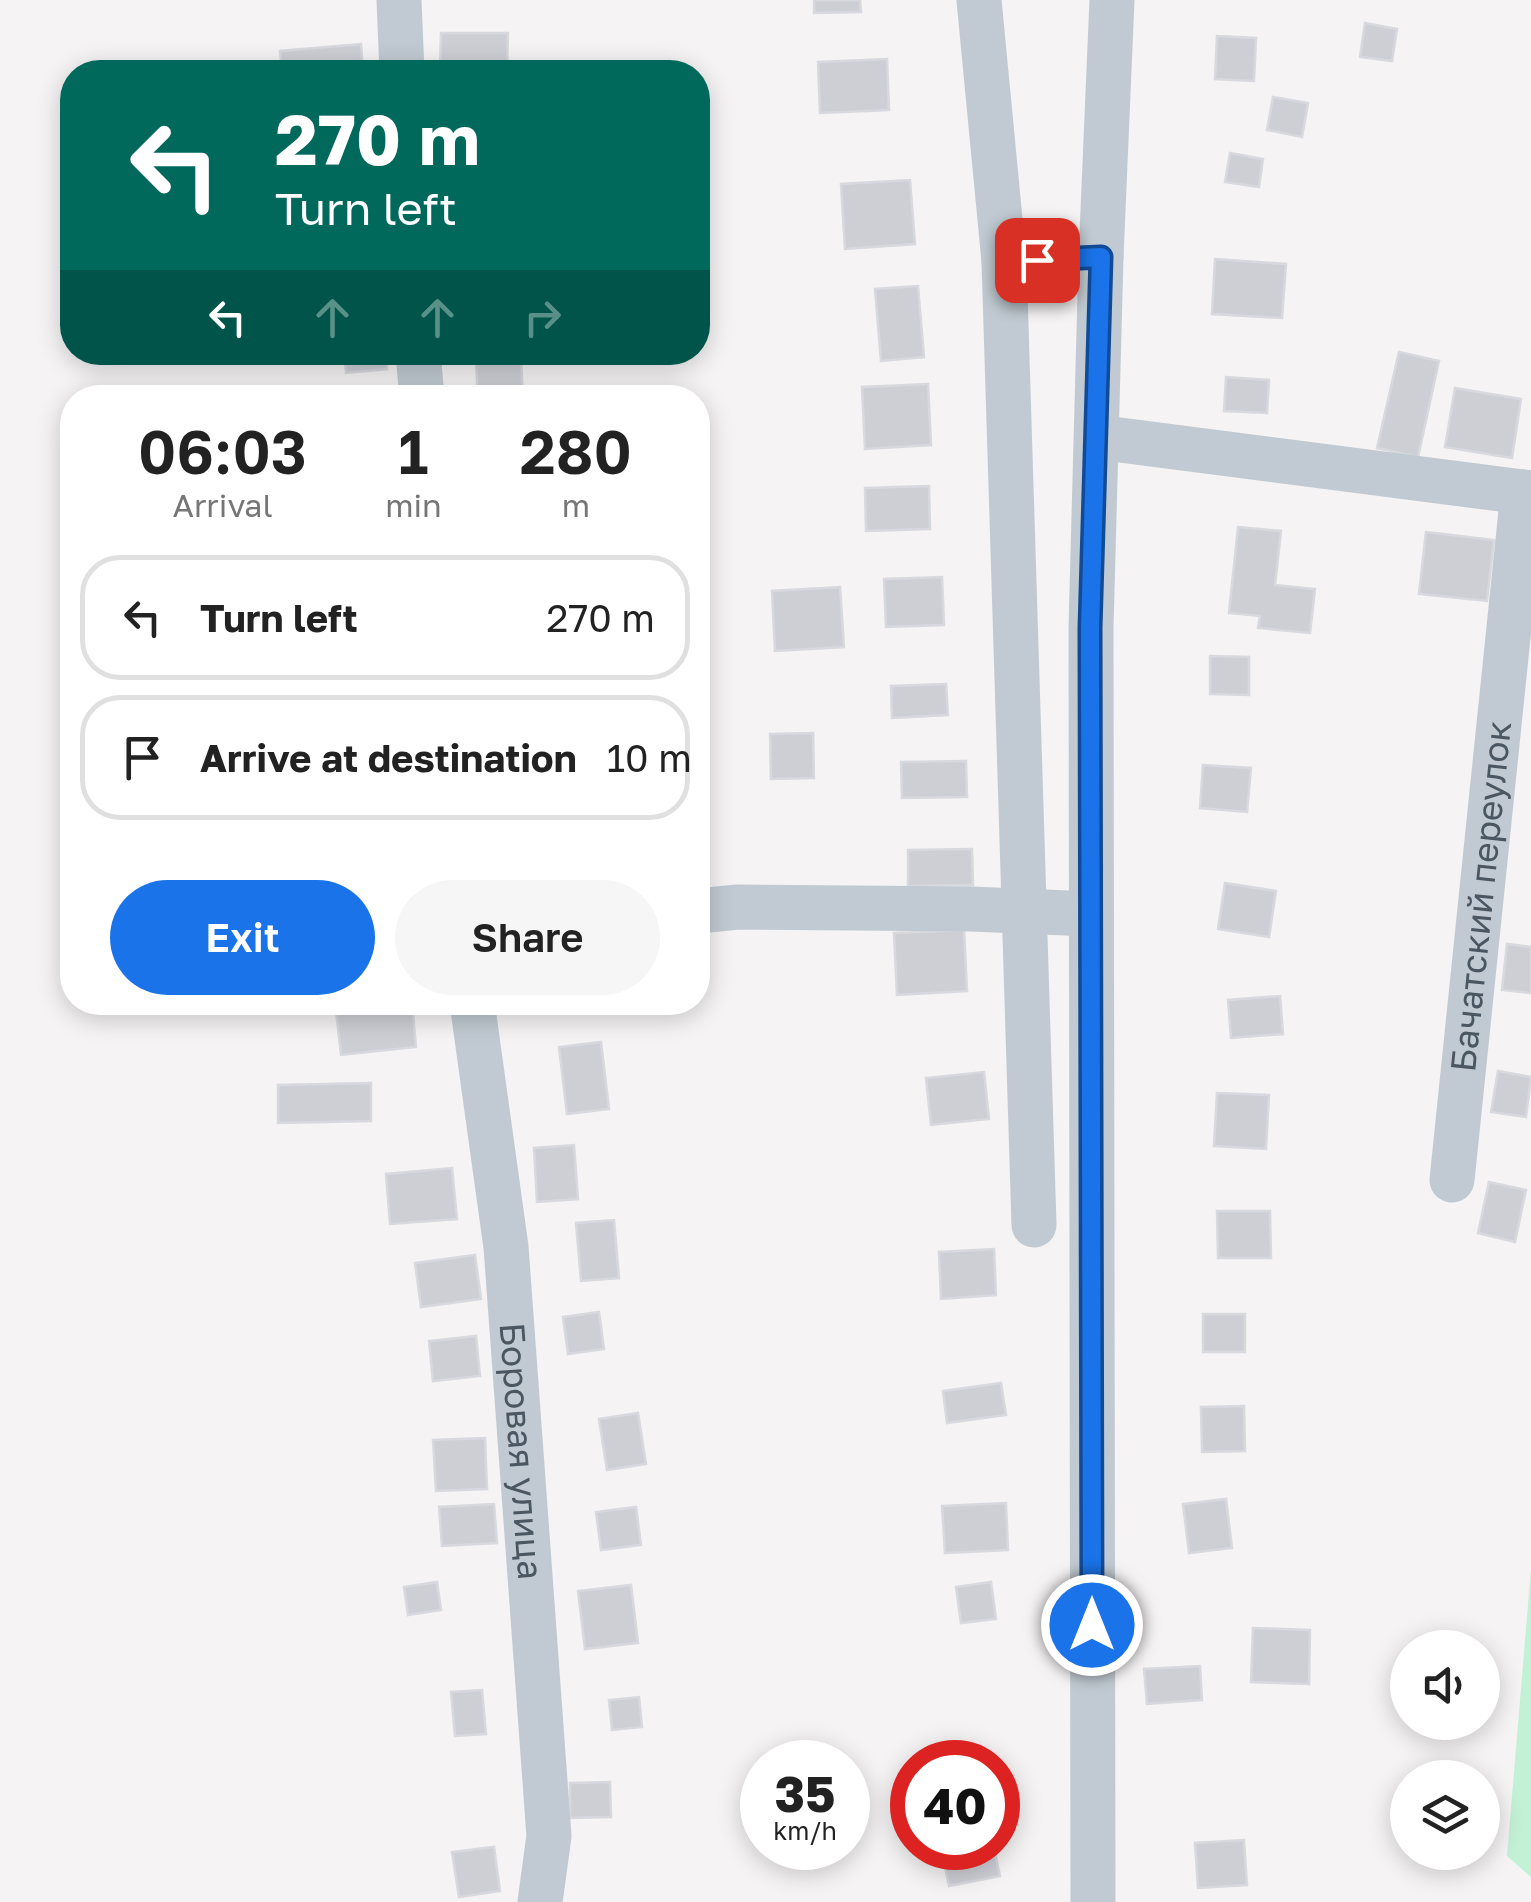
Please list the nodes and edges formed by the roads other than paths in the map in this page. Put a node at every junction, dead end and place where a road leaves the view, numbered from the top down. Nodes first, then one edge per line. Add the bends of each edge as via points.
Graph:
1 (398, 0) edge
2 (979, 0) edge
3 (1112, 0) edge
4 (401, 60) edge
5 (1101, 257) junction
6 (1004, 262) junction
7 (1098, 437) junction
8 (1527, 492) edge
9 (710, 910) edge
10 (1025, 912) junction
11 (1092, 914) junction
12 (474, 1015) edge
13 (1452, 1180) dead end
14 (1034, 1226) dead end
15 (540, 1902) edge
16 (1093, 1902) edge

1 - 4 street
2 - 6 street
3 - 5 street
5 - 6 street
5 - 7 street
6 - 10 street
7 - 8 street
7 - 11 street via 1090,628
8 - 13 street, Бачатский переулок
9 - 10 street
10 - 11 street
10 - 14 street
11 - 16 street
12 - 15 street, Боровая улица via 506,1247 549,1836

